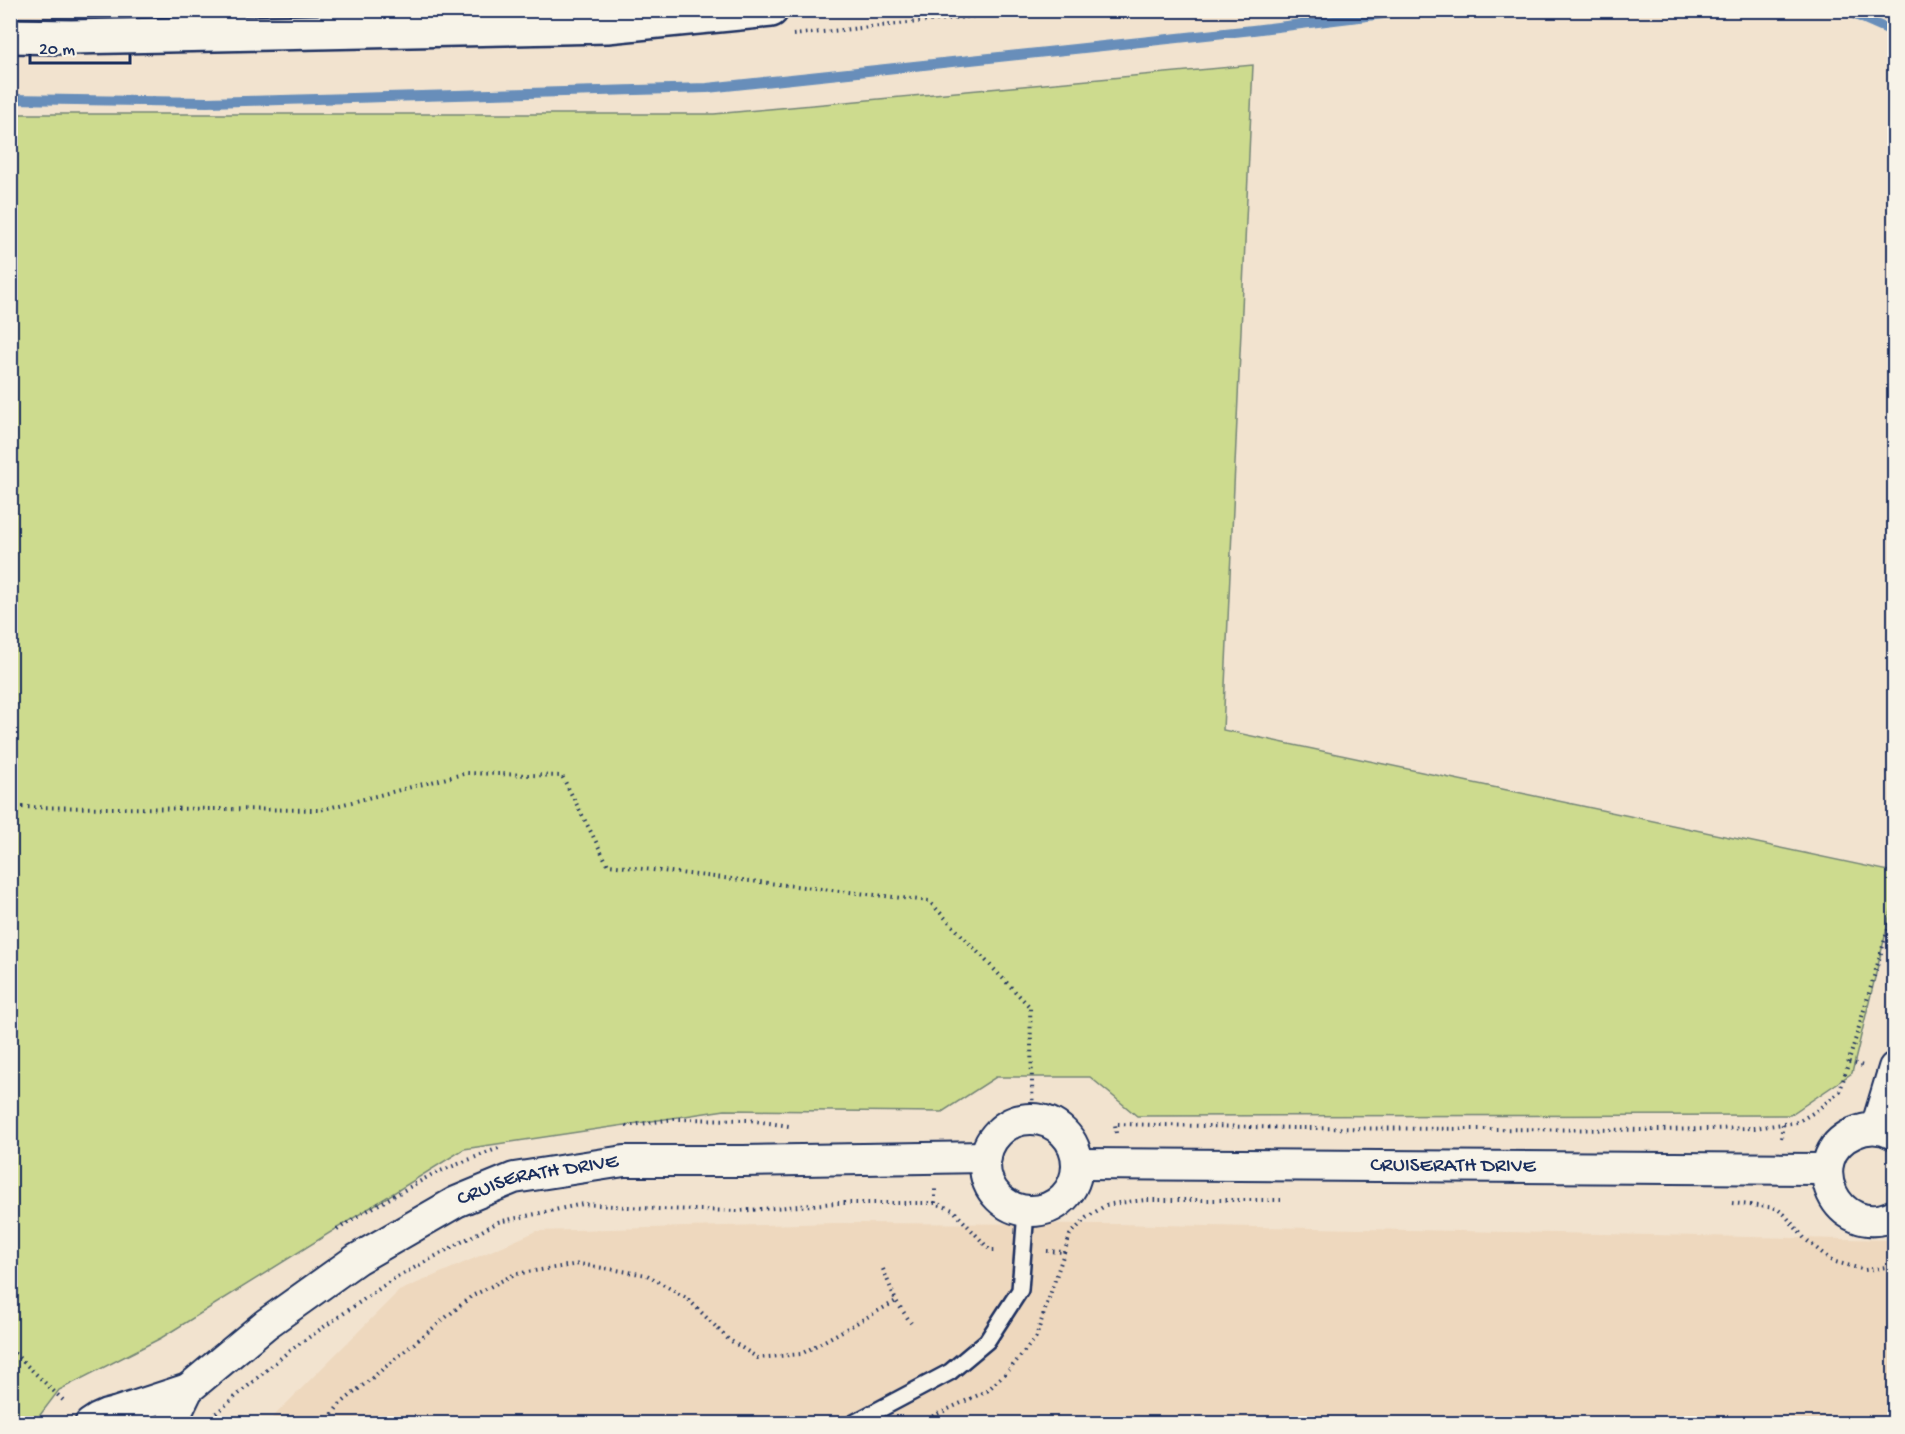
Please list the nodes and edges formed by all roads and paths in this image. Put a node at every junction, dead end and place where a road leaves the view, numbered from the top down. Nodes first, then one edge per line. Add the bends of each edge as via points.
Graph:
1 (771, 10) edge
2 (10, 36) edge
3 (10, 807) edge
4 (1894, 909) edge
5 (1894, 1068) edge
6 (1033, 1119) junction
7 (1115, 1124) dead end
8 (1885, 1131) edge
9 (986, 1157) junction
10 (1078, 1164) junction
11 (1827, 1169) junction
12 (1289, 1200) dead end
13 (1726, 1203) dead end
14 (1026, 1211) junction
15 (1894, 1215) edge
16 (990, 1250) dead end
17 (1894, 1266) edge
18 (883, 1269) dead end
19 (896, 1301) junction
20 (911, 1323) dead end
21 (10, 1349) edge
22 (181, 1404) edge
23 (118, 1412) junction
24 (81, 1416) edge
25 (149, 1424) edge
26 (211, 1424) edge
27 (325, 1424) edge
28 (852, 1424) edge
29 (916, 1424) edge

1 - 2 street via 607,26
3 - 6 path via 320,810 467,772 562,776 608,865 930,901 1030,1007
4 - 7 path via 1840,1091 1798,1122 1754,1128 1658,1130
5 - 8 street
6 - 9 street via 1008,1126 998,1134
6 - 10 street via 1047,1122 1069,1138
8 - 11 street via 1862,1130 1844,1140 1831,1156
9 - 14 street via 990,1186 999,1198
9 - 22 street, CRUISERATH DRIVE via 624,1161 514,1178 456,1202 357,1259 266,1324
10 - 11 street, CRUISERATH DRIVE
10 - 14 street via 1068,1193 1056,1204
11 - 15 street via 1828,1184 1843,1210 1871,1221
12 - 29 path via 1146,1200 1106,1205 1070,1235 1036,1337 1010,1369 987,1391
13 - 17 path via 1776,1208 1832,1261 1865,1270
14 - 28 lane via 1020,1290 987,1341 950,1372
16 - 26 path via 953,1210 935,1203 836,1203 738,1211 583,1204 498,1222 392,1280 288,1351 214,1414
18 - 19 path
19 - 20 path
19 - 27 path via 801,1354 758,1358 728,1339 688,1299 647,1275 579,1264 515,1274 471,1296 339,1405
21 - 24 path
22 - 23 street
23 - 24 street
23 - 25 street via 143,1417

